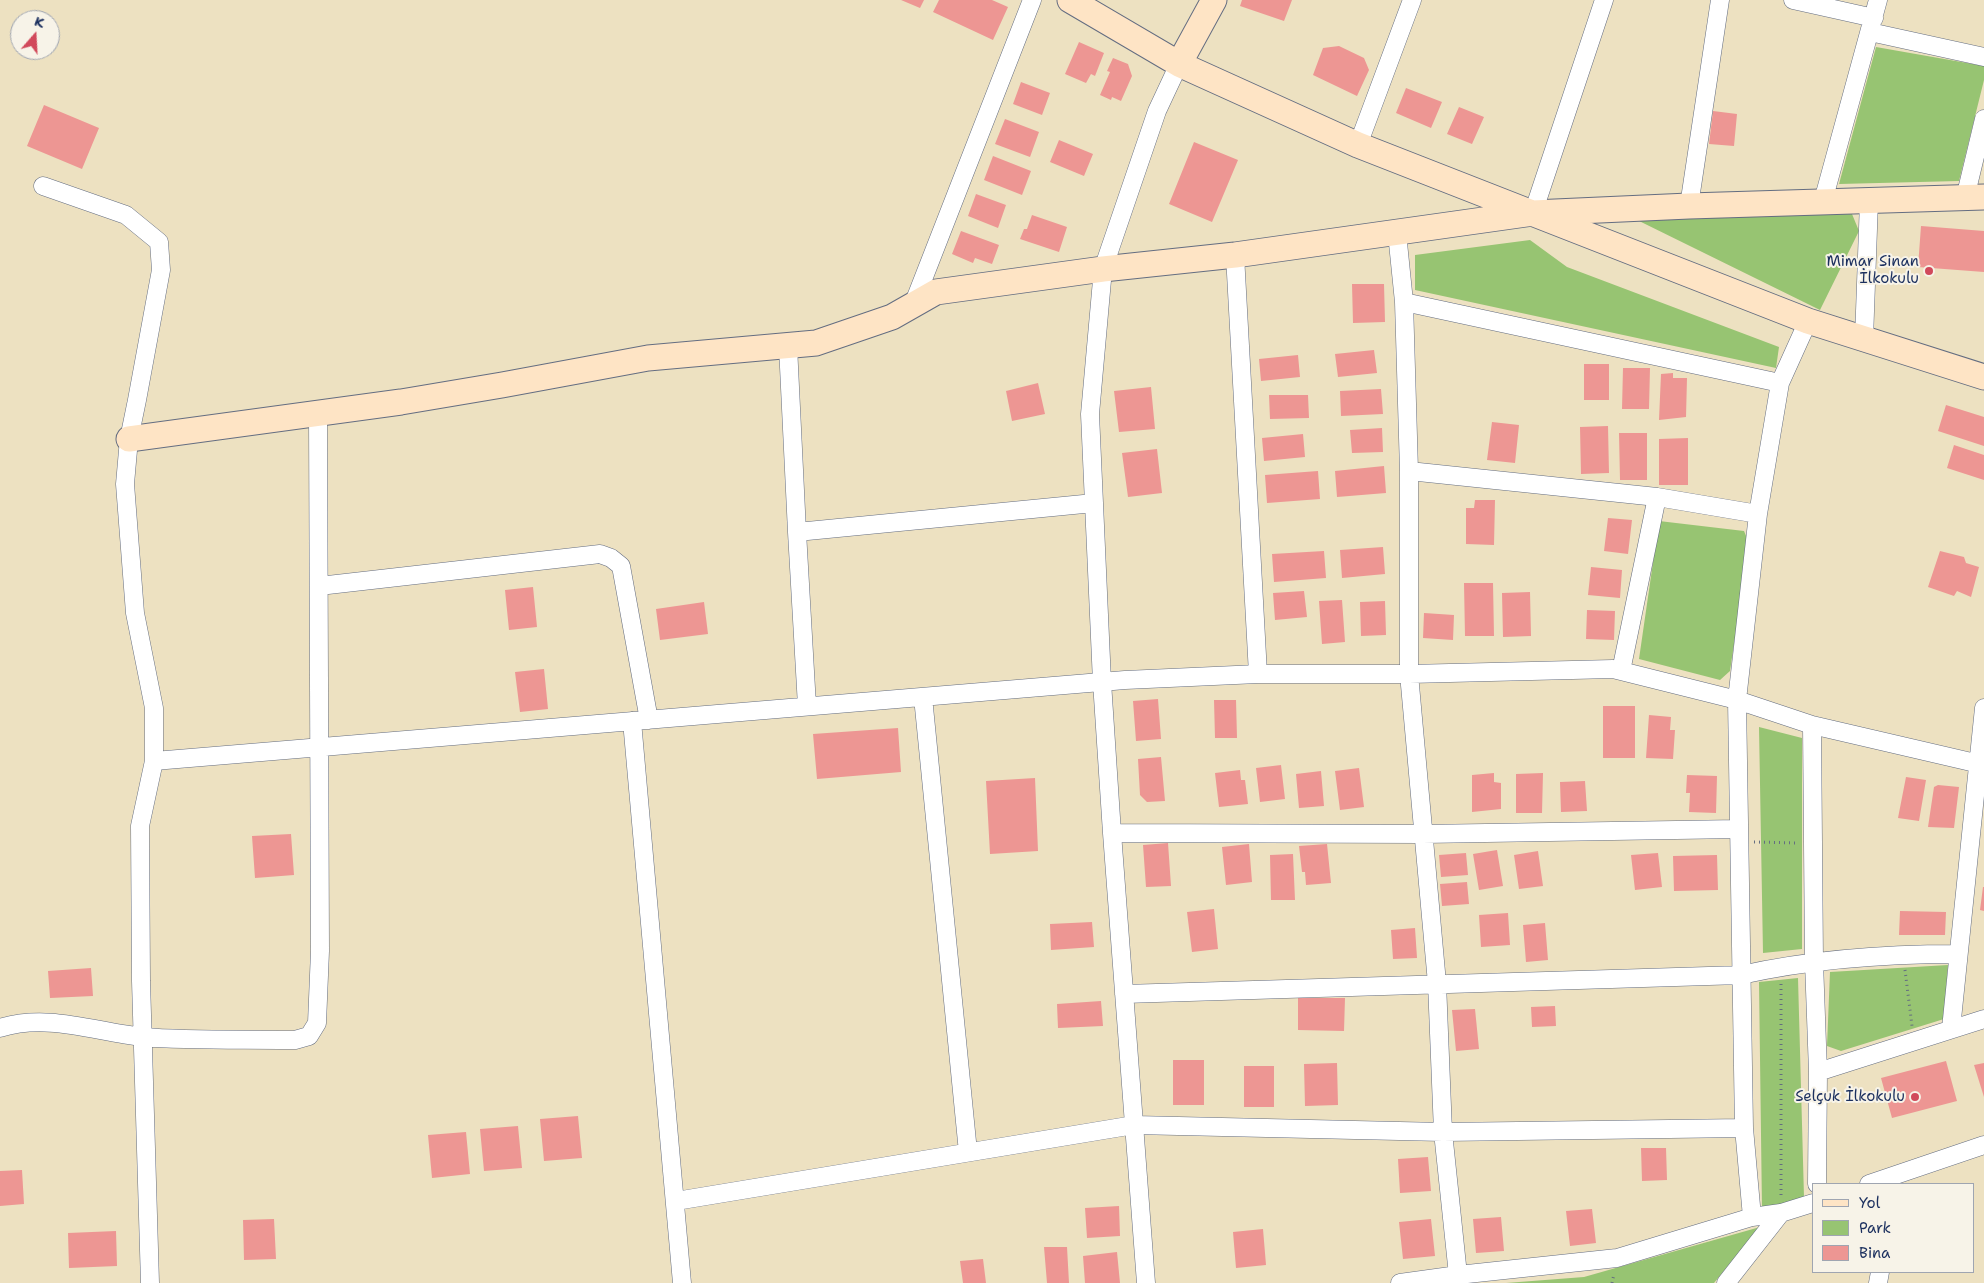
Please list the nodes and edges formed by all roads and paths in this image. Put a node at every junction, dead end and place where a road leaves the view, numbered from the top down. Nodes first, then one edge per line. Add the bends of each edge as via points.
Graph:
1 (1032, 0) edge
2 (1070, 0) edge
3 (1214, 0) edge
4 (1412, 0) edge
5 (1604, 0) edge
6 (1720, 0) edge
7 (1793, 0) edge
8 (1878, 0) edge
9 (1872, 25) junction
10 (1984, 58) edge
11 (1180, 64) junction
12 (1984, 118) edge
13 (1358, 145) junction
14 (44, 186) dead end
15 (1974, 198) edge
16 (1823, 201) junction
17 (1869, 201) junction
18 (1689, 206) junction
19 (1533, 213) junction
20 (1397, 233) junction
21 (1235, 255) junction
22 (1103, 269) junction
23 (1404, 302) junction
24 (913, 305) junction
25 (1808, 321) junction
26 (1864, 339) junction
27 (788, 346) junction
28 (1984, 377) edge
29 (1780, 383) junction
30 (318, 413) junction
31 (129, 439) junction
32 (1409, 471) junction
33 (1657, 497) junction
34 (1094, 502) junction
35 (1758, 514) junction
36 (796, 532) junction
37 (319, 586) junction
38 (1621, 671) junction
39 (1258, 674) junction
40 (1409, 674) junction
41 (1102, 682) junction
42 (923, 696) junction
43 (1737, 700) junction
44 (807, 706) junction
45 (1984, 708) edge
46 (640, 720) junction
47 (1812, 726) junction
48 (320, 747) junction
49 (154, 761) junction
50 (1981, 765) edge
51 (1112, 833) junction
52 (1423, 834) junction
53 (1739, 835) junction
54 (1813, 844) junction
55 (1902, 954) junction
56 (1958, 954) junction
57 (1814, 962) junction
58 (1781, 966) junction
59 (1740, 975) junction
60 (1437, 984) junction
61 (1124, 994) junction
62 (1984, 1019) edge
63 (0, 1028) edge
64 (1951, 1029) junction
65 (142, 1037) junction
66 (1914, 1041) junction
67 (1818, 1072) junction
68 (1134, 1125) junction
69 (1744, 1128) junction
70 (1443, 1132) junction
71 (1984, 1145) edge
72 (968, 1152) junction
73 (1896, 1179) edge
74 (1817, 1183) edge
75 (1874, 1183) edge
76 (676, 1201) junction
77 (1812, 1203) edge
78 (1781, 1213) junction
79 (1752, 1217) junction
80 (1458, 1275) junction
81 (150, 1283) edge
82 (682, 1283) edge
83 (1146, 1283) edge
84 (1400, 1283) edge
85 (1726, 1283) edge

1 - 24 street
2 - 11 street
3 - 11 street
4 - 13 street
5 - 19 street
6 - 18 street
7 - 9 street
8 - 9 street
9 - 10 street
9 - 16 street
11 - 13 street
11 - 22 street via 1157,111
12 - 15 street
13 - 19 street
14 - 31 street via 126,215 159,242 160,270
15 - 17 street
16 - 17 street
16 - 18 street
17 - 26 street
18 - 19 street
19 - 20 street
19 - 25 street
20 - 21 street
20 - 23 street
21 - 22 street
21 - 39 street
22 - 24 street via 936,292
22 - 34 street via 1090,414
23 - 29 street
23 - 32 street
24 - 27 street via 892,317 816,343
25 - 26 street
25 - 29 street
26 - 28 street
27 - 30 street via 648,358 502,386
27 - 36 street
29 - 35 street
30 - 31 street
30 - 37 street
31 - 49 street via 126,494 135,613 154,708
32 - 33 street
32 - 40 street
33 - 35 street
33 - 38 street
34 - 36 street
34 - 41 street
35 - 43 street
36 - 44 street
37 - 46 street via 600,554 611,558 621,566
37 - 48 street
38 - 40 street
38 - 43 street
39 - 40 street
39 - 41 street
40 - 52 street
41 - 42 street
41 - 51 street
42 - 44 street
42 - 72 street
43 - 47 street
43 - 53 street
44 - 46 street
45 - 50 street
46 - 48 street
46 - 76 street
47 - 50 street
47 - 54 street
48 - 49 street
48 - 65 street via 318,1023 309,1036 295,1040
49 - 65 street via 140,826
50 - 56 street
51 - 52 street
51 - 61 street
52 - 53 street
52 - 60 street
53 - 54 path
53 - 59 street
54 - 57 street
55 - 56 street
55 - 57 street
55 - 66 path
56 - 64 street
57 - 58 street
57 - 67 street
58 - 59 street
58 - 78 path
59 - 60 street
59 - 69 street
60 - 61 street
60 - 70 street
61 - 68 street
62 - 64 street
63 - 65 street via 26,1022 68,1024
64 - 66 street
65 - 81 street
66 - 67 street
67 - 74 street
68 - 70 street
68 - 72 street
68 - 83 street
69 - 70 street
69 - 79 street
70 - 80 street
71 - 73 street
72 - 76 street
73 - 75 street
76 - 82 street
77 - 78 street
78 - 79 street
78 - 85 street
79 - 80 street via 1617,1258
80 - 84 street

